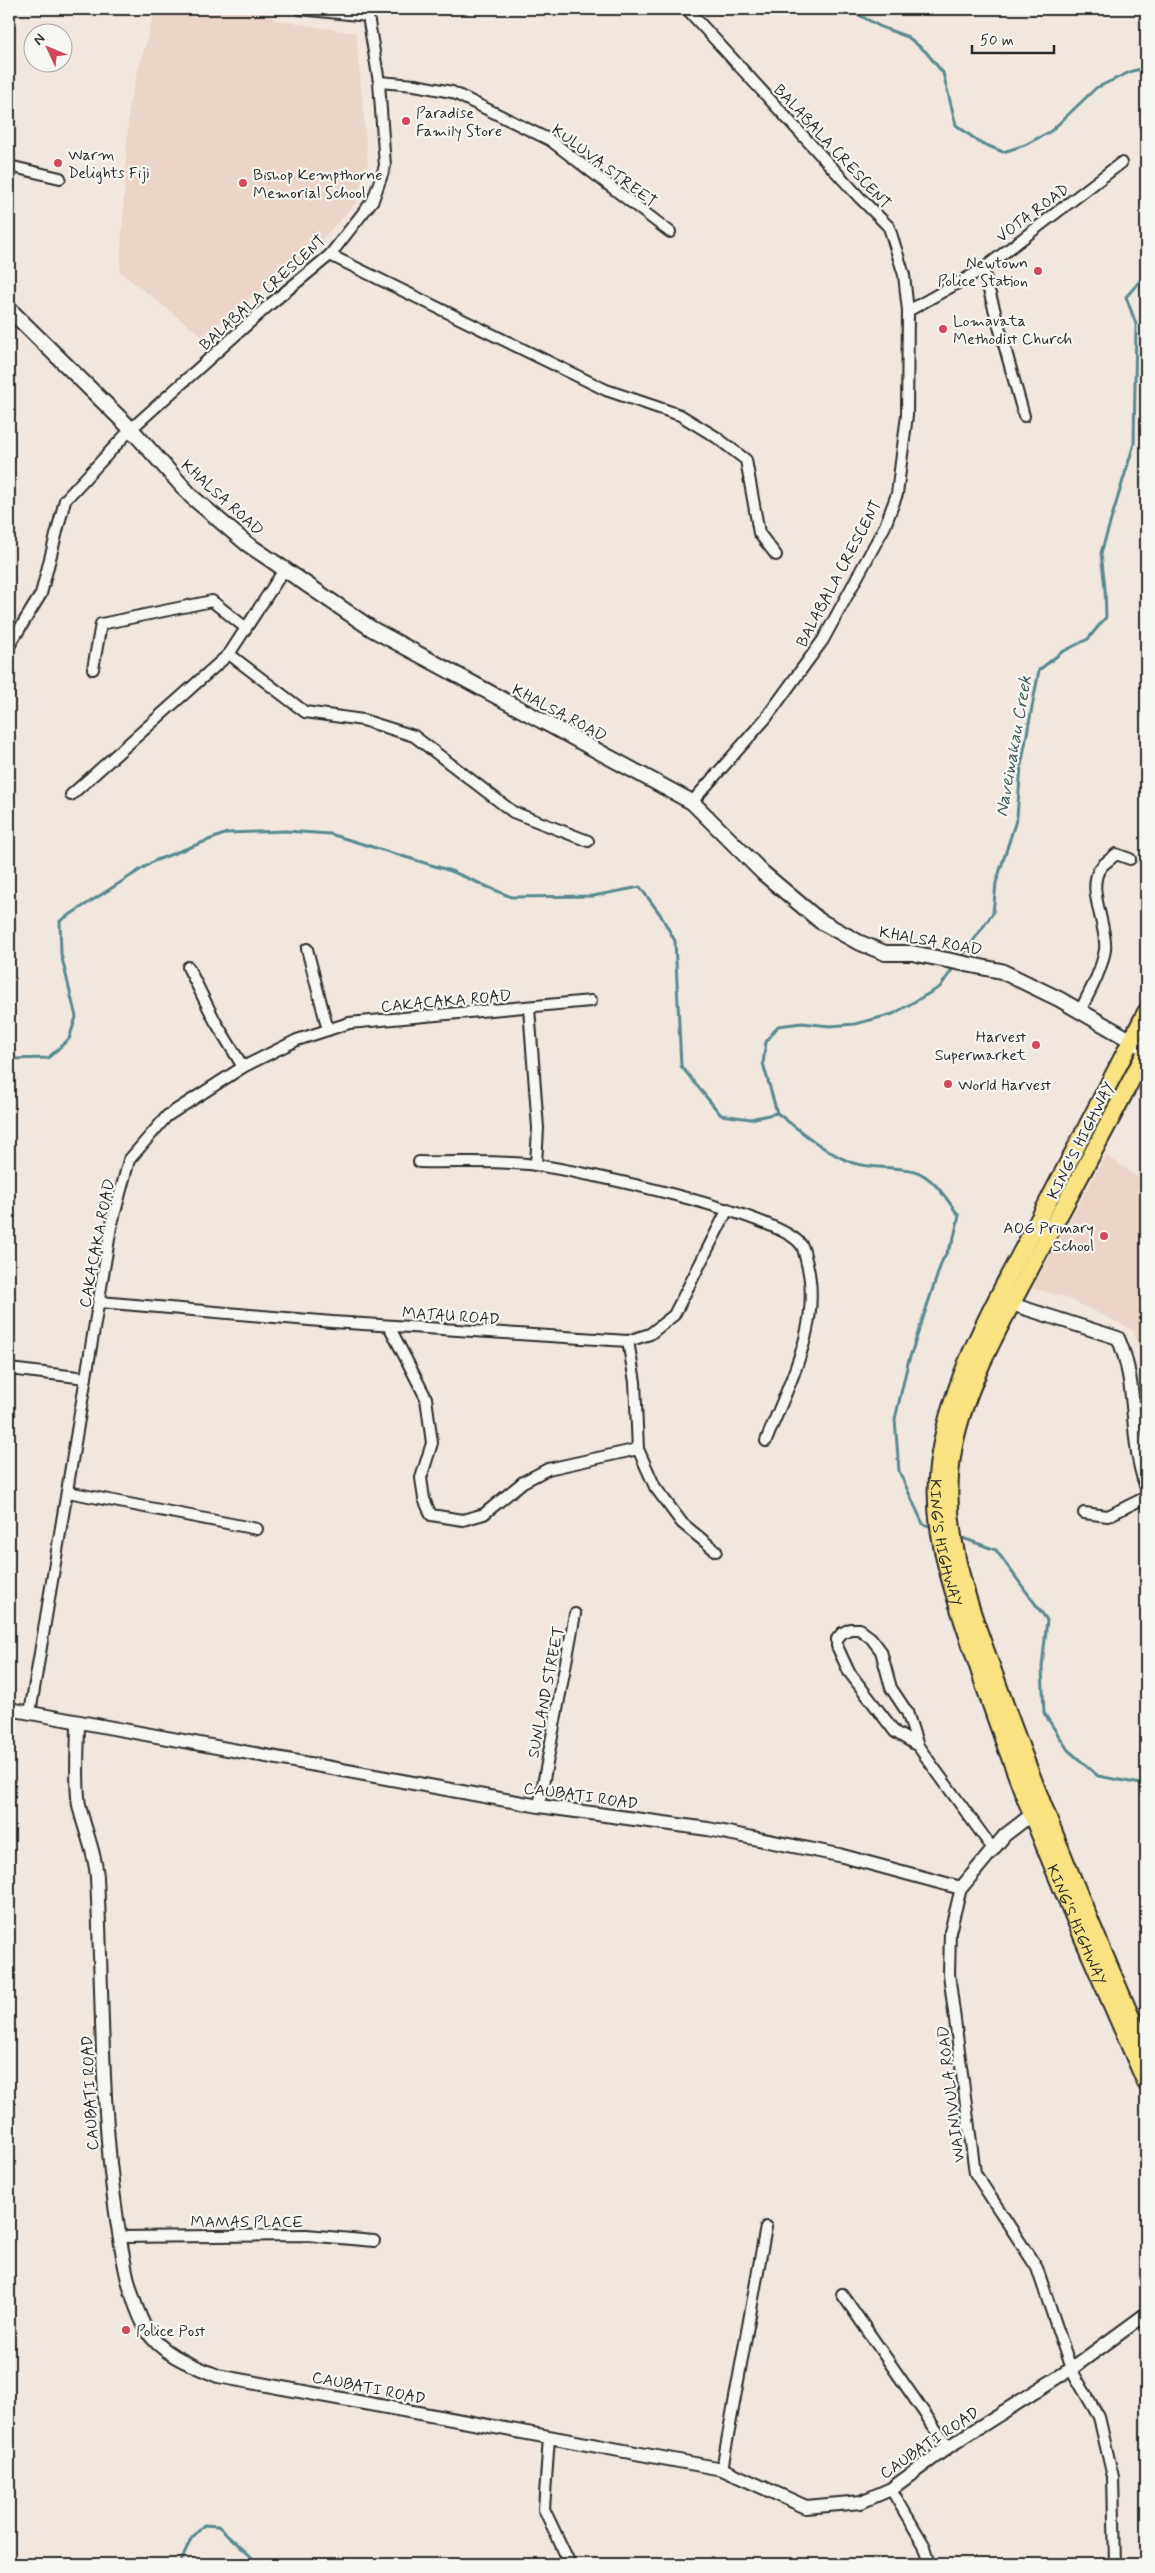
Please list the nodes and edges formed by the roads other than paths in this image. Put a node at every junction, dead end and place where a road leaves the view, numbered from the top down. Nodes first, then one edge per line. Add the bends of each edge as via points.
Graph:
1 (300, 9) edge
2 (687, 9) edge
3 (368, 12) edge
4 (379, 82) junction
5 (1120, 163) dead end
6 (9, 166) edge
7 (60, 178) dead end
8 (670, 232) dead end
9 (330, 255) junction
10 (983, 268) junction
11 (9, 310) edge
12 (908, 310) junction
13 (1024, 416) dead end
14 (131, 429) junction
15 (776, 555) dead end
16 (284, 570) junction
17 (246, 628) junction
18 (9, 646) edge
19 (230, 654) junction
20 (93, 670) dead end
21 (71, 795) dead end
22 (692, 802) junction
23 (588, 841) dead end
24 (1130, 859) dead end
25 (307, 950) dead end
26 (188, 967) dead end
27 (591, 1001) dead end
28 (528, 1008) junction
29 (1080, 1011) junction
30 (1146, 1012) edge
31 (328, 1030) junction
32 (1132, 1040) junction
33 (1146, 1051) edge
34 (243, 1067) junction
35 (419, 1162) dead end
36 (536, 1165) junction
37 (728, 1209) junction
38 (1004, 1301) junction
39 (100, 1302) junction
40 (388, 1326) junction
41 (628, 1341) junction
42 (9, 1369) edge
43 (86, 1378) junction
44 (766, 1441) dead end
45 (638, 1449) junction
46 (1142, 1461) edge
47 (1146, 1486) edge
48 (68, 1492) junction
49 (1146, 1497) edge
50 (1084, 1513) dead end
51 (257, 1529) dead end
52 (716, 1551) dead end
53 (575, 1614) dead end
54 (9, 1710) edge
55 (30, 1714) junction
56 (78, 1722) junction
57 (918, 1746) junction
58 (539, 1806) junction
59 (1038, 1810) junction
60 (994, 1849) junction
61 (961, 1888) junction
62 (1146, 2051) edge
63 (1146, 2083) edge
64 (766, 2227) dead end
65 (120, 2237) junction
66 (374, 2241) dead end
67 (842, 2294) dead end
68 (1146, 2314) edge
69 (1071, 2369) junction
70 (549, 2437) junction
71 (948, 2447) junction
72 (722, 2470) junction
73 (892, 2489) junction
74 (570, 2564) edge
75 (930, 2564) edge
76 (1115, 2564) edge

1 - 3 street
2 - 12 street, BALABALA CRESCENT via 890,227 904,275
3 - 4 street, BALABALA CRESCENT
4 - 8 street, KULUVA STREET via 452,92 542,136
4 - 9 street, BALABALA CRESCENT via 386,166 373,200
5 - 10 street, VOTA ROAD
6 - 7 street
9 - 14 street, BALABALA CRESCENT
9 - 15 street via 606,390 680,414 716,437 746,460 760,532
10 - 12 street, VOTA ROAD
10 - 13 street
11 - 14 main road, KHALSA ROAD
12 - 22 street, BALABALA CRESCENT via 907,415 897,494 885,526 823,640 766,718
14 - 16 main road, KHALSA ROAD via 192,497
14 - 18 street, BALABALA CRESCENT via 65,500 41,594
16 - 17 street
16 - 22 main road, KHALSA ROAD via 372,629
17 - 19 street
17 - 20 street via 212,601 101,624
19 - 21 street
19 - 23 street via 305,712 364,720 414,736 513,812
22 - 29 main road, KHALSA ROAD via 763,874 820,921 858,942 885,953 912,953 1001,971
24 - 29 street via 1116,854 1100,867 1094,889 1103,923 1105,948 1098,977
25 - 31 street
26 - 34 street via 214,1021
27 - 28 street, CAKACAKA ROAD
28 - 31 street, CAKACAKA ROAD via 350,1023
28 - 36 street via 538,1128
29 - 32 main road, KHALSA ROAD
30 - 32 highway, KING'S HIGHWAY
31 - 34 street, CAKACAKA ROAD via 297,1040
32 - 33 main road, KHALSA ROAD
32 - 38 highway, KING'S HIGHWAY
33 - 38 highway, KING'S HIGHWAY
34 - 39 street, CAKACAKA ROAD via 167,1116 129,1160 112,1227
35 - 36 street
36 - 37 street
37 - 41 street, MATAU ROAD via 674,1315 650,1334
37 - 44 street via 778,1227 790,1235 802,1246 809,1272 812,1300 805,1340
38 - 46 street via 1118,1338 1131,1380
38 - 59 highway, KING'S HIGHWAY via 958,1426 944,1523 947,1546 998,1728
39 - 40 street, MATAU ROAD
39 - 43 street, CAKACAKA ROAD
40 - 41 street, MATAU ROAD
40 - 45 street via 426,1398 432,1443 421,1478 424,1500 431,1515 463,1520 484,1514 523,1482 548,1469
41 - 45 street via 635,1382
42 - 43 street
43 - 48 street, CAKACAKA ROAD
45 - 52 street via 655,1487 682,1523
46 - 47 street
48 - 51 street
48 - 55 street, CAKACAKA ROAD
49 - 50 street via 1108,1516
53 - 58 street, SUNLAND STREET
54 - 55 street, CAUBATI ROAD
55 - 56 street, CAUBATI ROAD
56 - 58 street, CAUBATI ROAD
56 - 65 street, CAUBATI ROAD via 79,1803 97,1875 111,2176
57 - 57 street via 895,1732 849,1672 836,1646 842,1633 859,1629 881,1651 891,1688 906,1712
57 - 60 street
58 - 61 street, CAUBATI ROAD via 708,1829 832,1853
59 - 60 street via 1005,1835
59 - 62 highway, KING'S HIGHWAY
59 - 63 highway, KING'S HIGHWAY via 1071,1912
60 - 61 street
61 - 69 street, WAINIVULA ROAD via 950,1932 949,1974 975,2173 1037,2268
64 - 72 street
65 - 66 street, MAMAS PLACE via 306,2235
65 - 70 street, CAUBATI ROAD via 125,2271 147,2331 187,2363 218,2376
67 - 71 street
68 - 69 street, CAUBATI ROAD
69 - 71 street, CAUBATI ROAD
69 - 76 street, WAINIVULA ROAD via 1099,2417 1113,2477
70 - 72 street, CAUBATI ROAD
70 - 74 street via 544,2509
71 - 73 street, CAUBATI ROAD
72 - 73 street, CAUBATI ROAD via 806,2507 861,2502
73 - 75 street via 924,2544

